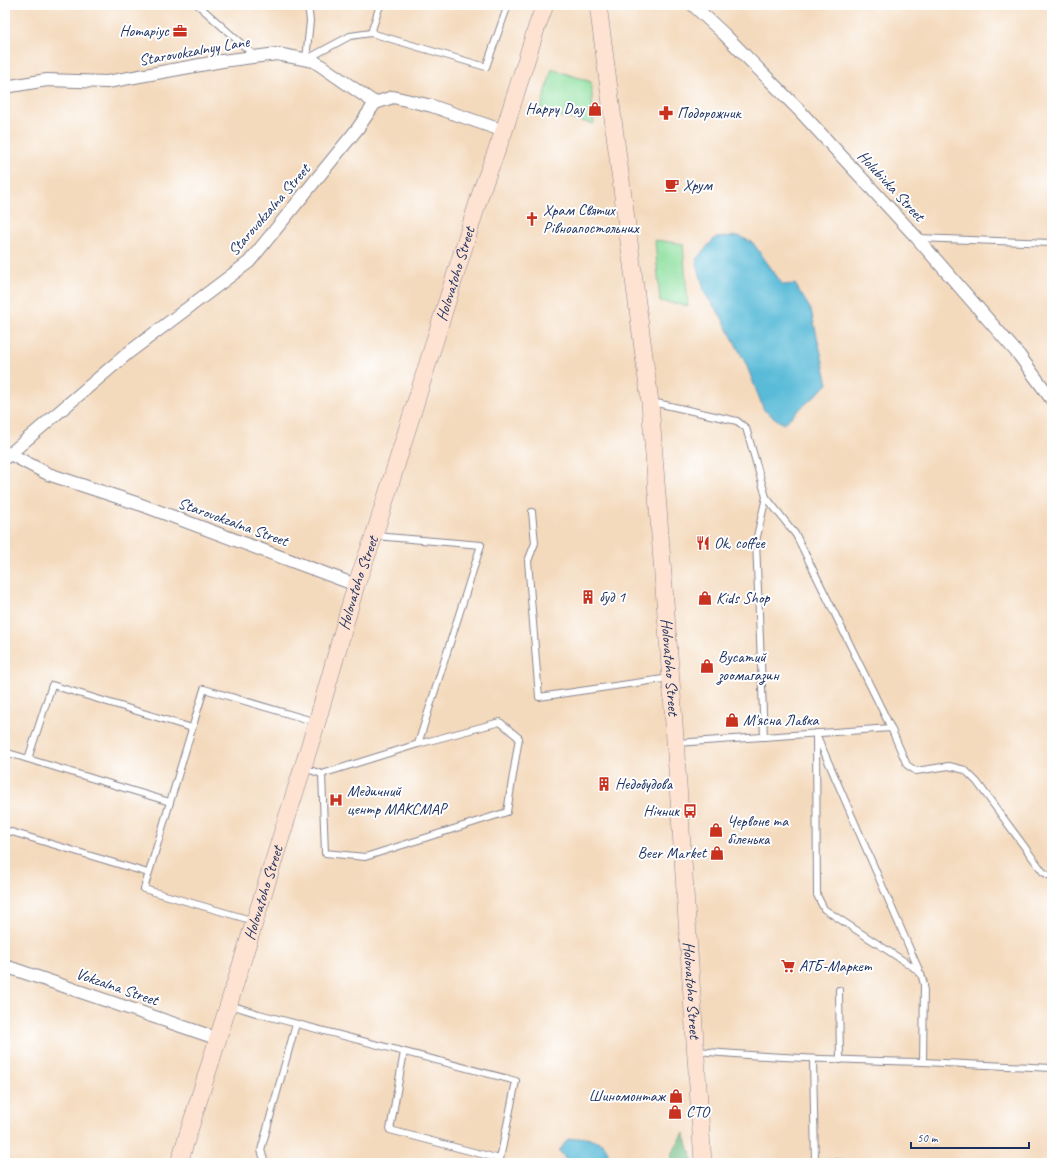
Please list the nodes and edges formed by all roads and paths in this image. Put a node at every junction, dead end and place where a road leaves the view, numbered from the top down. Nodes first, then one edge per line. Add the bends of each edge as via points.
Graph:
1 (198, 5) edge
2 (308, 5) edge
3 (380, 5) edge
4 (508, 5) edge
5 (545, 5) edge
6 (598, 5) edge
7 (693, 5) edge
8 (371, 33) junction
9 (256, 57) junction
10 (306, 59) junction
11 (5, 88) edge
12 (375, 103) junction
13 (504, 131) junction
14 (917, 238) junction
15 (1052, 243) edge
16 (1052, 400) edge
17 (650, 402) junction
18 (8, 456) edge
19 (766, 498) junction
20 (532, 512) dead end
21 (374, 536) junction
22 (356, 586) junction
23 (671, 678) junction
24 (317, 722) junction
25 (192, 728) junction
26 (891, 728) junction
27 (816, 733) junction
28 (764, 737) junction
29 (675, 743) junction
30 (418, 744) junction
31 (5, 752) edge
32 (28, 759) junction
33 (303, 768) junction
34 (322, 774) junction
35 (170, 802) junction
36 (5, 830) edge
37 (148, 874) junction
38 (1052, 877) edge
39 (256, 921) junction
40 (5, 966) edge
41 (921, 974) junction
42 (840, 990) dead end
43 (229, 1005) junction
44 (296, 1024) junction
45 (219, 1039) junction
46 (696, 1051) junction
47 (404, 1052) junction
48 (813, 1059) junction
49 (840, 1060) junction
50 (923, 1062) junction
51 (1052, 1068) edge
52 (501, 1161) edge
53 (815, 1162) edge
54 (179, 1163) edge
55 (265, 1163) edge
56 (703, 1163) edge
57 (847, 1163) edge

1 - 9 lane
2 - 10 lane via 310,21
3 - 8 lane
4 - 8 lane via 486,67
5 - 13 main road, Holovatoho Street
6 - 17 main road, Holovatoho Street
7 - 14 street, Holubivka Street via 799,110
8 - 10 lane via 350,36
9 - 10 street, Starovokzalnyy Lane via 276,54
9 - 11 street, Starovokzalnyy Lane via 107,82 47,80
10 - 12 street, Starovokzalnyy Lane via 314,61
12 - 13 street via 393,97 432,106
12 - 18 street, Starovokzalna Street via 358,128 250,262 128,353
13 - 21 main road, Holovatoho Street via 482,189
14 - 15 lane
14 - 16 street, Holubivka Street via 1019,355
17 - 19 lane via 737,421 746,428
17 - 23 main road, Holovatoho Street
18 - 22 street, Starovokzalna Street via 48,474 139,504
19 - 26 lane via 796,535
19 - 28 lane via 756,541
20 - 23 lane via 534,543 528,561 539,697
21 - 22 main road, Holovatoho Street
21 - 30 lane via 481,545
22 - 24 main road, Holovatoho Street
23 - 29 main road, Holovatoho Street
24 - 25 lane via 204,690
24 - 33 main road, Holovatoho Street
25 - 32 lane via 52,685
25 - 35 lane
26 - 27 lane
26 - 38 lane via 907,765 916,771 949,766 965,770 977,782 1043,872
27 - 28 lane
27 - 41 lane
27 - 41 lane via 817,895 824,909
28 - 29 lane
29 - 46 main road, Holovatoho Street
30 - 34 lane
30 - 34 lane via 500,722 519,738 507,812 365,857 325,853
31 - 32 lane
32 - 35 lane
33 - 34 lane
33 - 39 main road, Holovatoho Street
35 - 37 lane
36 - 37 lane
37 - 39 lane via 144,888
39 - 43 main road, Holovatoho Street
40 - 45 street, Vokzalna Street
41 - 50 lane via 924,984
42 - 49 lane
43 - 44 lane
43 - 45 main road, Holovatoho Street
44 - 47 lane
44 - 55 lane via 262,1150
45 - 54 main road, Holovatoho Street
46 - 48 lane
46 - 56 main road, Holovatoho Street
47 - 52 lane via 390,1130
47 - 52 lane via 516,1081
48 - 49 lane
48 - 53 lane
49 - 50 lane
50 - 51 lane
53 - 57 lane

